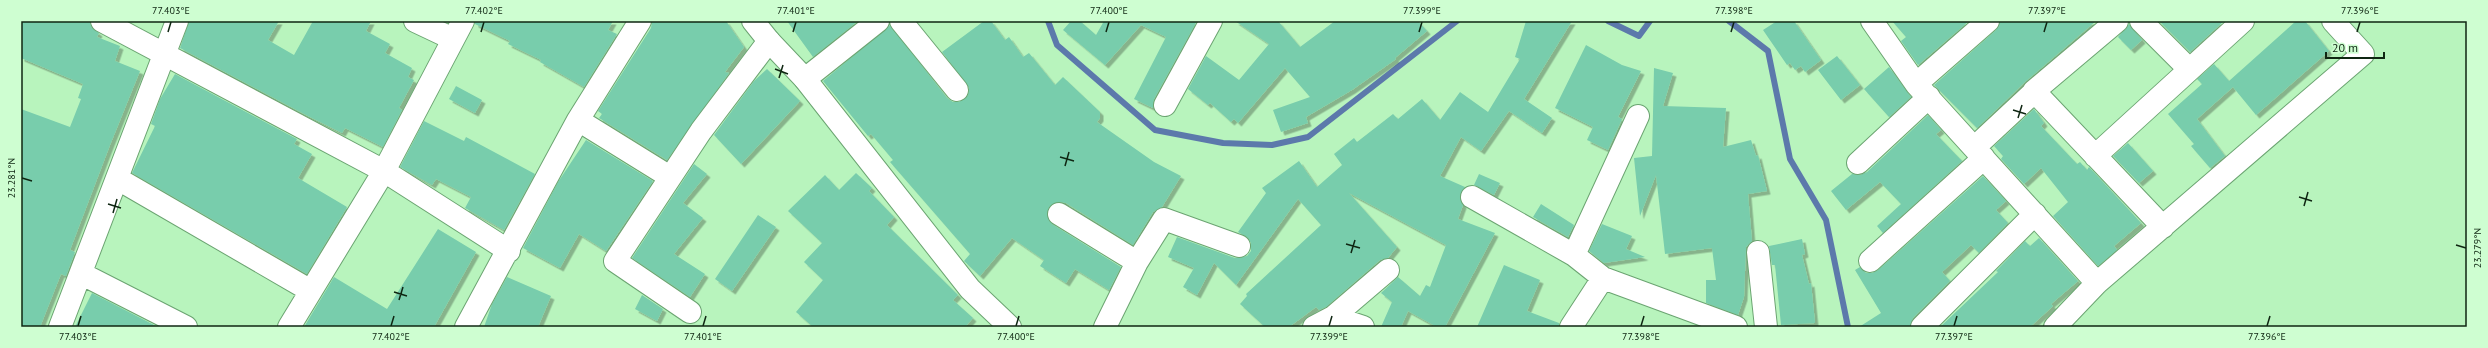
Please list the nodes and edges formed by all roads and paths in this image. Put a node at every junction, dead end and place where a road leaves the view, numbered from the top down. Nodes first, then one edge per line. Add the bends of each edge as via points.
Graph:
1 (102, 21) edge
2 (177, 21) edge
3 (415, 21) edge
4 (640, 21) edge
5 (753, 21) edge
6 (878, 21) edge
7 (901, 21) edge
8 (1211, 21) edge
9 (1872, 21) edge
10 (1988, 21) edge
11 (2117, 21) edge
12 (2141, 21) edge
13 (2243, 21) edge
14 (2333, 21) edge
15 (458, 30) edge
16 (769, 41) junction
17 (162, 54) junction
18 (2189, 69) junction
19 (805, 79) junction
20 (957, 90) dead end
21 (1922, 91) junction
22 (2034, 92) junction
23 (1165, 105) dead end
24 (1638, 116) dead end
25 (578, 120) junction
26 (1979, 153) junction
27 (2095, 156) junction
28 (1858, 163) dead end
29 (384, 171) junction
30 (670, 177) junction
31 (118, 179) junction
32 (1472, 197) dead end
33 (1059, 214) dead end
34 (2035, 214) junction
35 (2163, 227) junction
36 (1238, 246) dead end
37 (509, 251) junction
38 (1758, 252) dead end
39 (1574, 255) junction
40 (1870, 261) dead end
41 (1137, 262) junction
42 (1388, 270) dead end
43 (82, 274) junction
44 (1603, 278) junction
45 (2097, 283) junction
46 (311, 291) junction
47 (690, 312) dead end
48 (1333, 317) junction
49 (60, 327) edge
50 (186, 327) edge
51 (289, 327) edge
52 (466, 327) edge
53 (1010, 327) edge
54 (1105, 327) edge
55 (1314, 327) edge
56 (1363, 327) edge
57 (1571, 327) edge
58 (1736, 327) edge
59 (1766, 327) edge
60 (1922, 327) edge
61 (2055, 327) edge

1 - 17 street
2 - 17 street
3 - 15 street
4 - 25 street
5 - 16 street
6 - 19 street
7 - 20 street
8 - 23 street
9 - 21 street
10 - 21 street
11 - 22 street
12 - 18 street
13 - 18 street
14 - 35 street via 2363,54
15 - 29 street
16 - 19 street
16 - 30 street
17 - 29 street
17 - 31 street
18 - 27 street
19 - 53 street via 970,289
21 - 26 street
21 - 28 street
22 - 26 street
22 - 27 street
24 - 39 street
25 - 30 street
25 - 37 street
26 - 34 street
26 - 40 street
27 - 35 street
29 - 37 street
29 - 46 street
30 - 47 street via 615,261
31 - 43 street
31 - 46 street
32 - 39 street
33 - 41 street
34 - 45 street
34 - 60 street
35 - 45 street
36 - 41 street via 1164,219
37 - 52 street
38 - 59 street
39 - 44 street
41 - 54 street
42 - 48 street
43 - 49 street
43 - 50 street
44 - 57 street
44 - 58 street
45 - 61 street
46 - 51 street
48 - 55 street
48 - 56 street

